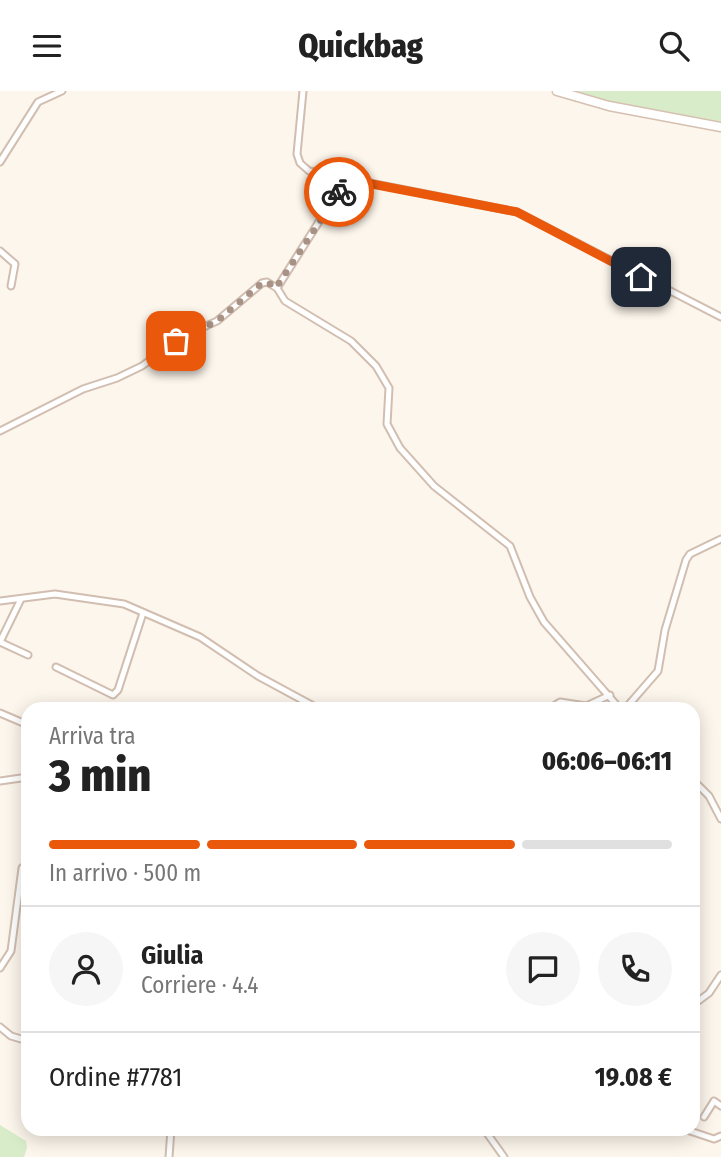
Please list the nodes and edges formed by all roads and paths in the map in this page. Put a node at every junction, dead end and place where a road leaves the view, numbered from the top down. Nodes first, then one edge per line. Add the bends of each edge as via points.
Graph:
1 (62, 91) edge
2 (303, 91) edge
3 (556, 91) edge
4 (721, 127) edge
5 (0, 162) edge
6 (346, 179) junction
7 (0, 251) edge
8 (10, 286) dead end
9 (276, 288) junction
10 (721, 317) edge
11 (0, 432) edge
12 (721, 539) edge
13 (21, 599) junction
14 (0, 601) edge
15 (144, 613) junction
16 (0, 642) edge
17 (28, 655) dead end
18 (56, 667) dead end
19 (610, 695) junction
20 (306, 702) edge
21 (597, 702) edge
22 (616, 702) edge
23 (629, 702) edge
24 (0, 713) edge
25 (21, 722) edge
26 (21, 778) edge
27 (0, 781) edge
28 (700, 787) edge
29 (721, 819) edge
30 (21, 876) edge
31 (18, 902) joint
32 (0, 968) edge
33 (721, 975) edge
34 (700, 1000) edge
35 (0, 1027) edge
36 (21, 1039) edge
37 (721, 1106) edge
38 (704, 1117) dead end
39 (700, 1134) edge
40 (170, 1136) edge
41 (489, 1136) edge
42 (721, 1136) edge
43 (169, 1157) edge
44 (504, 1157) edge

1 - 5 street via 39,101
2 - 6 street via 299,162 312,172
3 - 4 main road via 599,104
6 - 9 street
6 - 10 street via 522,213
7 - 8 street via 15,264
9 - 11 street via 262,283 217,321 180,338 142,366 83,389
9 - 19 street via 286,303 351,341 372,360 389,388 387,425 400,448 430,483 510,546 544,622
12 - 23 street via 693,553 682,568 658,671
13 - 14 street
13 - 15 street via 82,596
13 - 16 street
15 - 18 street via 113,695
15 - 20 street via 200,637
16 - 17 street
19 - 21 street
19 - 22 street
24 - 25 street
26 - 27 street
28 - 29 street
30 - 31 street
31 - 32 street via 11,951
33 - 34 street
35 - 36 street
37 - 38 street via 713,1098
39 - 42 street via 716,1140
40 - 43 street
41 - 44 street

